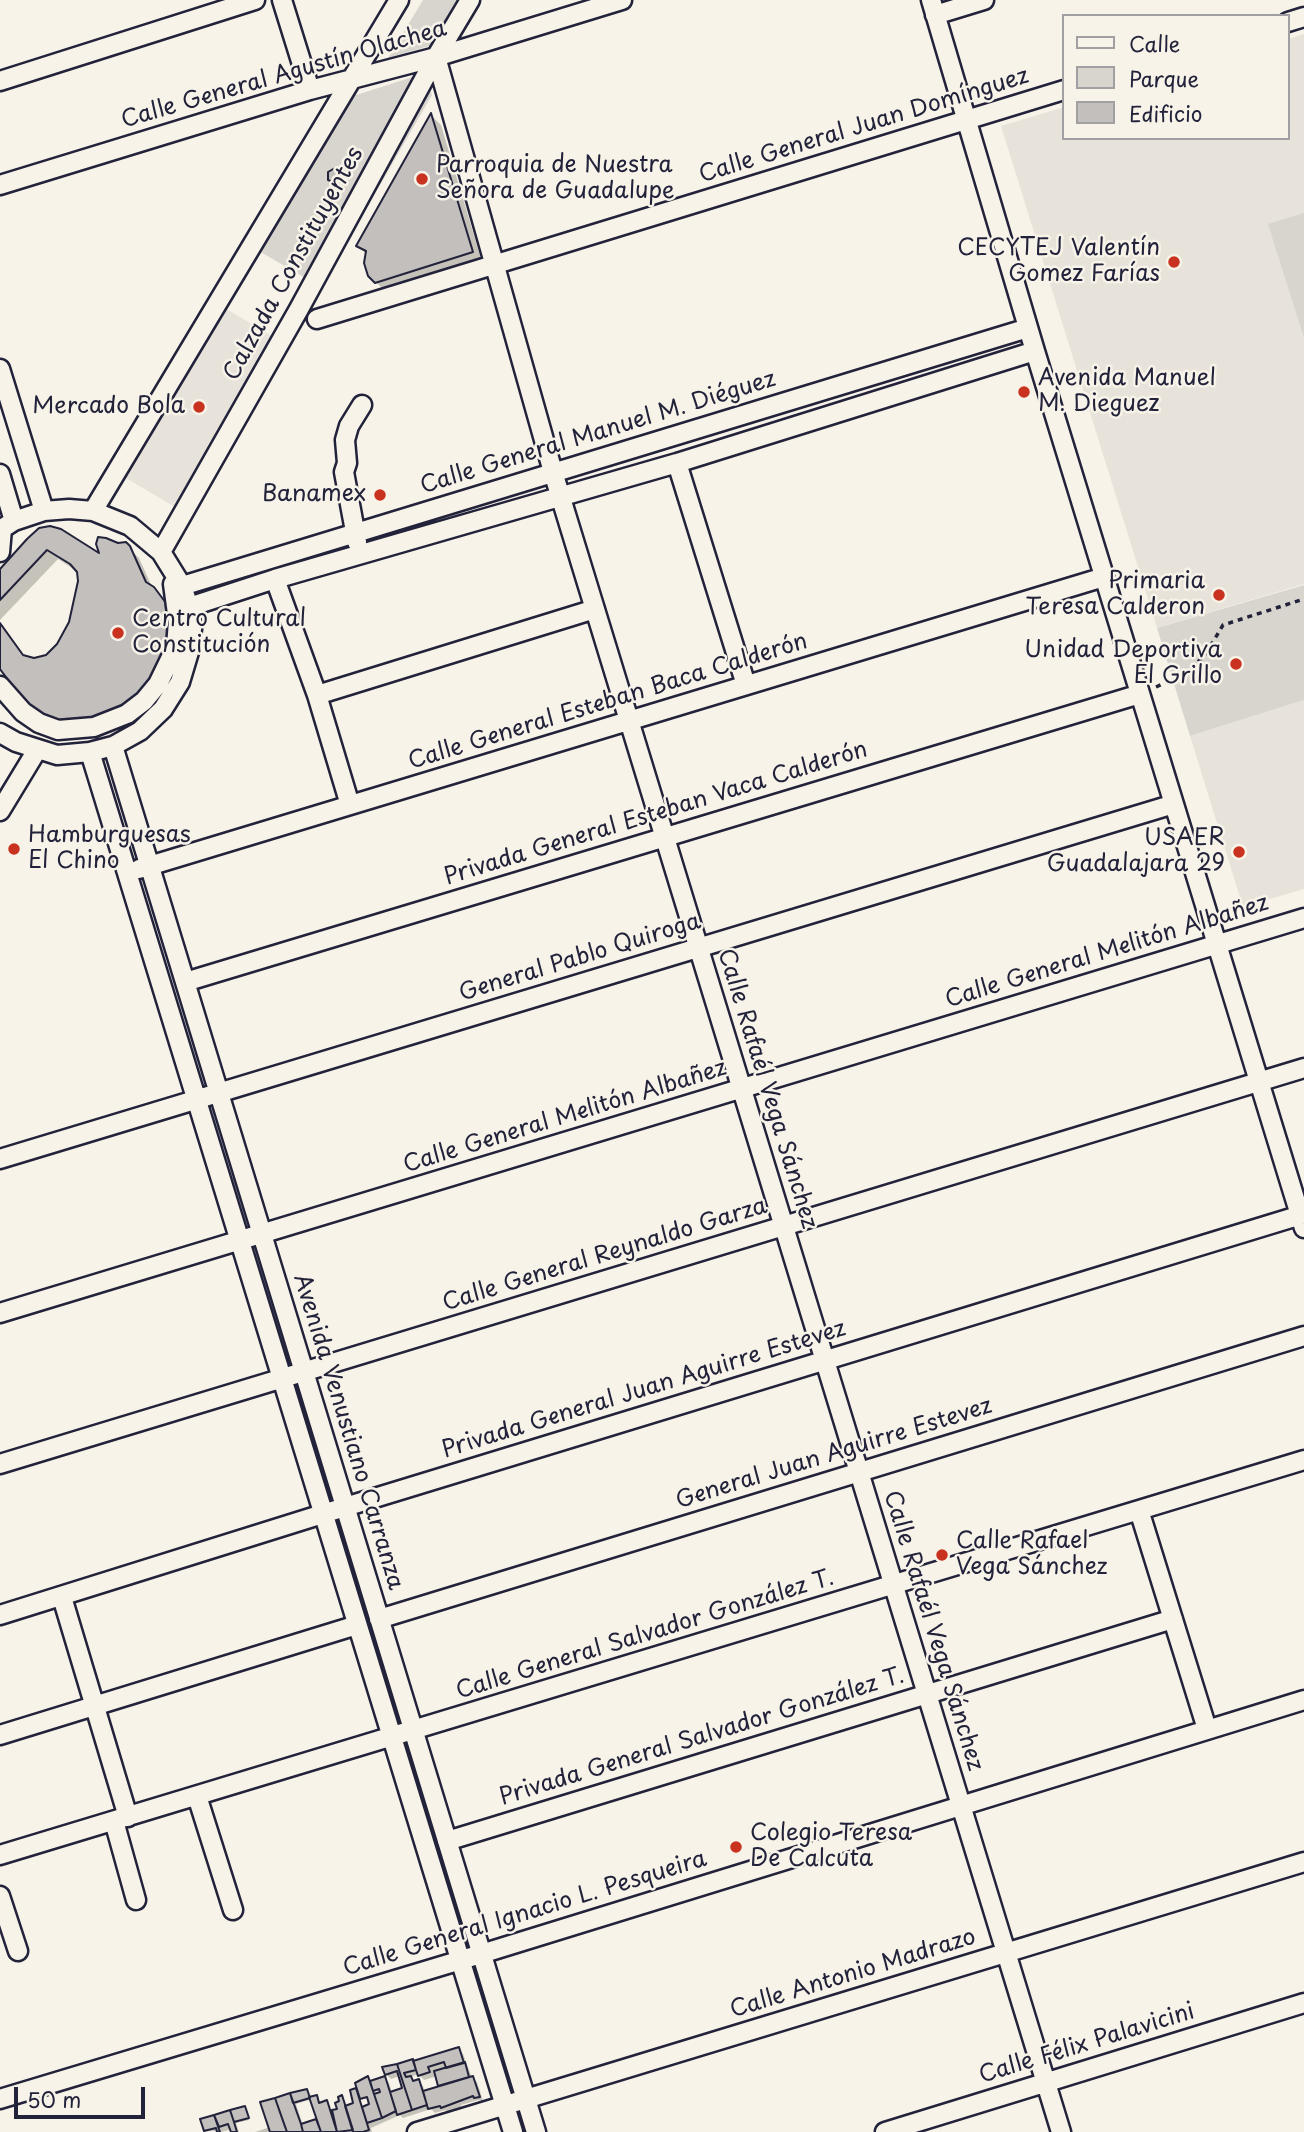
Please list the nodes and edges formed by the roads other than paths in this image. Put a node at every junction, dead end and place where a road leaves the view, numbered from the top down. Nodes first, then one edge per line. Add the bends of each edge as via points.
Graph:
1 (255, 0) edge
2 (282, 0) edge
3 (400, 0) edge
4 (470, 0) edge
5 (622, 0) edge
6 (984, 0) edge
7 (933, 7) edge
8 (436, 57) junction
9 (352, 79) junction
10 (0, 81) edge
11 (310, 90) junction
12 (1062, 91) edge
13 (967, 120) junction
14 (0, 185) edge
15 (496, 264) junction
16 (317, 319) dead end
17 (1028, 328) junction
18 (1035, 351) junction
19 (0, 369) edge
20 (362, 405) dead end
21 (6, 409) edge
22 (677, 463) junction
23 (553, 472) junction
24 (0, 474) edge
25 (561, 495) junction
26 (44, 511) junction
27 (93, 511) junction
28 (5, 527) edge
29 (361, 531) junction
30 (0, 552) edge
31 (161, 552) junction
32 (367, 553) junction
33 (171, 569) junction
34 (1104, 577) junction
35 (275, 579) junction
36 (182, 586) junction
37 (188, 607) junction
38 (595, 609) junction
39 (746, 685) junction
40 (0, 686) edge
41 (1140, 694) junction
42 (317, 695) junction
43 (629, 721) junction
44 (0, 733) edge
45 (113, 746) junction
46 (37, 750) junction
47 (90, 752) junction
48 (1174, 804) junction
49 (350, 805) junction
50 (0, 811) edge
51 (665, 837) junction
52 (150, 866) junction
53 (127, 873) junction
54 (1304, 918) edge
55 (1217, 944) junction
56 (699, 948) junction
57 (185, 982) junction
58 (1304, 1068) edge
59 (1259, 1082) junction
60 (742, 1089) junction
61 (219, 1093) junction
62 (196, 1100) junction
63 (0, 1159) edge
64 (1303, 1219) edge
65 (784, 1226) junction
66 (262, 1234) junction
67 (240, 1241) junction
68 (0, 1313) edge
69 (1304, 1336) edge
70 (825, 1361) junction
71 (304, 1372) junction
72 (282, 1379) junction
73 (1304, 1460) edge
74 (0, 1464) edge
75 (859, 1472) junction
76 (345, 1507) junction
77 (1139, 1510) junction
78 (323, 1514) junction
79 (894, 1585) junction
80 (62, 1597) junction
81 (0, 1615) edge
82 (379, 1619) junction
83 (1173, 1619) junction
84 (357, 1625) junction
85 (927, 1694) junction
86 (1304, 1700) edge
87 (95, 1706) junction
88 (1207, 1730) junction
89 (412, 1731) junction
90 (0, 1735) edge
91 (392, 1737) junction
92 (197, 1796) junction
93 (961, 1805) junction
94 (121, 1819) junction
95 (447, 1841) junction
96 (0, 1856) edge
97 (1304, 1862) edge
98 (0, 1896) edge
99 (136, 1900) dead end
100 (233, 1910) dead end
101 (18, 1951) dead end
102 (1006, 1953) junction
103 (481, 1954) junction
104 (460, 1959) junction
105 (1304, 2003) edge
106 (1046, 2082) junction
107 (0, 2098) edge
108 (526, 2099) junction
109 (505, 2105) junction
110 (417, 2132) edge
111 (513, 2132) edge
112 (536, 2132) edge
113 (885, 2132) edge
114 (1061, 2132) edge

1 - 10 street
2 - 11 street
3 - 9 street, Calzada Constituyentes
4 - 8 street, Calzada Constituyentes
5 - 8 street, Calle General Agustín Olachea
6 - 7 street
7 - 13 street
8 - 9 street, Calle General Agustín Olachea
8 - 15 street, Calle Rafaél Vega Sánchez
8 - 31 street, Calzada Constituyentes
9 - 11 street, Calle General Agustín Olachea
9 - 27 street, Calzada Constituyentes
11 - 14 street, Calle General Agustín Olachea
12 - 13 street, Calle General Juan Domínguez
13 - 15 street, Calle General Juan Domínguez
13 - 17 street
15 - 16 street, Calle General Juan Domínguez
15 - 23 street, Calle Rafaél Vega Sánchez
17 - 18 street
17 - 23 street, Calle General Manuel M. Diéguez
18 - 22 street, Calle General Manuel M. Diéguez
18 - 34 street
19 - 21 street
20 - 29 street via 347,433 347,463 353,470
21 - 26 street
22 - 25 street, Calle General Manuel M. Diéguez
22 - 39 street
23 - 25 street, Calle Rafaél Vega Sánchez
23 - 29 street, Calle General Manuel M. Diéguez
24 - 28 street
25 - 32 street, Calle General Manuel M. Diéguez
25 - 38 street, Calle Rafaél Vega Sánchez
26 - 27 street
26 - 28 street
27 - 31 street via 130,526
28 - 30 street
29 - 32 street
29 - 36 street, Calle General Manuel M. Diéguez
31 - 33 street
32 - 35 street, Calle General Manuel M. Diéguez
33 - 36 street
33 - 40 street via 178,621 176,647 158,684 135,708 94,727 58,730 23,712
34 - 39 street, Calle General Esteban Baca Calderón
34 - 41 street
35 - 37 street, Calle General Manuel M. Diéguez
35 - 42 street
36 - 37 street
37 - 45 street via 192,629 180,682 163,709 140,731
38 - 42 street
38 - 43 street, Calle Rafaél Vega Sánchez
39 - 43 street, Calle General Esteban Baca Calderón
41 - 48 street
41 - 51 street, Privada General Esteban Vaca Calderón
42 - 49 street
43 - 49 street, Calle General Esteban Baca Calderón
43 - 51 street, Calle Rafaél Vega Sánchez
44 - 46 street
45 - 47 street
45 - 52 street, Avenida Venustiano Carranza
46 - 47 street via 57,755
46 - 50 street
47 - 53 street, Avenida Venustiano Carranza
48 - 55 street
48 - 56 street, General Pablo Quiroga
49 - 52 street, Calle General Esteban Baca Calderón
51 - 56 street, Calle Rafaél Vega Sánchez
51 - 57 street, Privada General Esteban Vaca Calderón
52 - 53 street, Calle General Esteban Baca Calderón
52 - 57 street, Avenida Venustiano Carranza
53 - 62 street, Avenida Venustiano Carranza
54 - 55 street, Calle General Melitón Albañez
55 - 59 street
55 - 60 street, Calle General Melitón Albañez
56 - 60 street, Calle Rafaél Vega Sánchez
56 - 61 street, General Pablo Quiroga
57 - 61 street, Avenida Venustiano Carranza
58 - 59 street, Calle General Reynaldo Garza
59 - 64 street
59 - 65 street, Calle General Reynaldo Garza
60 - 65 street, Calle Rafaél Vega Sánchez
60 - 66 street, Calle General Melitón Albañez
61 - 62 street, General Pablo Quiroga
61 - 66 street, Avenida Venustiano Carranza
62 - 63 street, General Pablo Quiroga
62 - 67 street, Avenida Venustiano Carranza
64 - 70 street, Privada General Juan Aguirre Estevez
65 - 70 street, Calle Rafaél Vega Sánchez
65 - 71 street, Calle General Reynaldo Garza
66 - 67 street, Calle General Melitón Albañez
66 - 71 street, Avenida Venustiano Carranza
67 - 68 street, Calle General Melitón Albañez
67 - 72 street, Avenida Venustiano Carranza
69 - 75 street, General Juan Aguirre Estevez
70 - 75 street, Calle Rafaél Vega Sánchez
70 - 76 street, Privada General Juan Aguirre Estevez
71 - 72 street, Calle General Reynaldo Garza
71 - 76 street, Avenida Venustiano Carranza
72 - 74 street, Calle General Reynaldo Garza
72 - 78 street, Avenida Venustiano Carranza
73 - 77 street, Calle General Salvador González T.
75 - 79 street, Calle Rafaél Vega Sánchez
75 - 82 street, General Juan Aguirre Estevez
76 - 78 street, Privada General Juan Aguirre Estevez
76 - 82 street, Avenida Venustiano Carranza
77 - 79 street, Calle General Salvador González T.
77 - 83 street
78 - 80 street, Privada General Juan Aguirre Estevez
78 - 84 street, Avenida Venustiano Carranza
79 - 85 street, Calle Rafaél Vega Sánchez
79 - 89 street, Calle General Salvador González T.
80 - 81 street, Privada General Juan Aguirre Estevez
80 - 87 street
82 - 89 street, Avenida Venustiano Carranza
83 - 85 street, Privada General Salvador González T.
83 - 88 street
84 - 87 street
84 - 91 street, Avenida Venustiano Carranza
85 - 93 street, Calle Rafaél Vega Sánchez
85 - 95 street, Privada General Salvador González T.
86 - 88 street, Calle General Ignacio L. Pesqueira
87 - 90 street
87 - 94 street
88 - 93 street, Calle General Ignacio L. Pesqueira
89 - 91 street, Calle General Salvador González T.
89 - 95 street, Avenida Venustiano Carranza
91 - 92 street, Calle General Salvador González T.
91 - 104 street, Avenida Venustiano Carranza
92 - 94 street, Calle General Salvador González T.
92 - 100 street
93 - 102 street, Calle Rafaél Vega Sánchez
93 - 103 street, Calle General Ignacio L. Pesqueira
94 - 96 street, Calle General Salvador González T.
94 - 99 street
95 - 103 street, Avenida Venustiano Carranza
97 - 102 street, Calle Antonio Madrazo
98 - 101 street
102 - 106 street, Calle Rafaél Vega Sánchez
102 - 108 street, Calle Antonio Madrazo
103 - 104 street, Calle General Ignacio L. Pesqueira
103 - 108 street, Avenida Venustiano Carranza
104 - 107 street, Calle General Ignacio L. Pesqueira
104 - 109 street, Avenida Venustiano Carranza
105 - 106 street, Calle Félix Palavicini
106 - 113 street, Calle Félix Palavicini
106 - 114 street, Calle Rafaél Vega Sánchez
108 - 109 street, Calle Antonio Madrazo
108 - 112 street, Avenida Venustiano Carranza
109 - 110 street, Calle Antonio Madrazo
109 - 111 street, Avenida Venustiano Carranza

